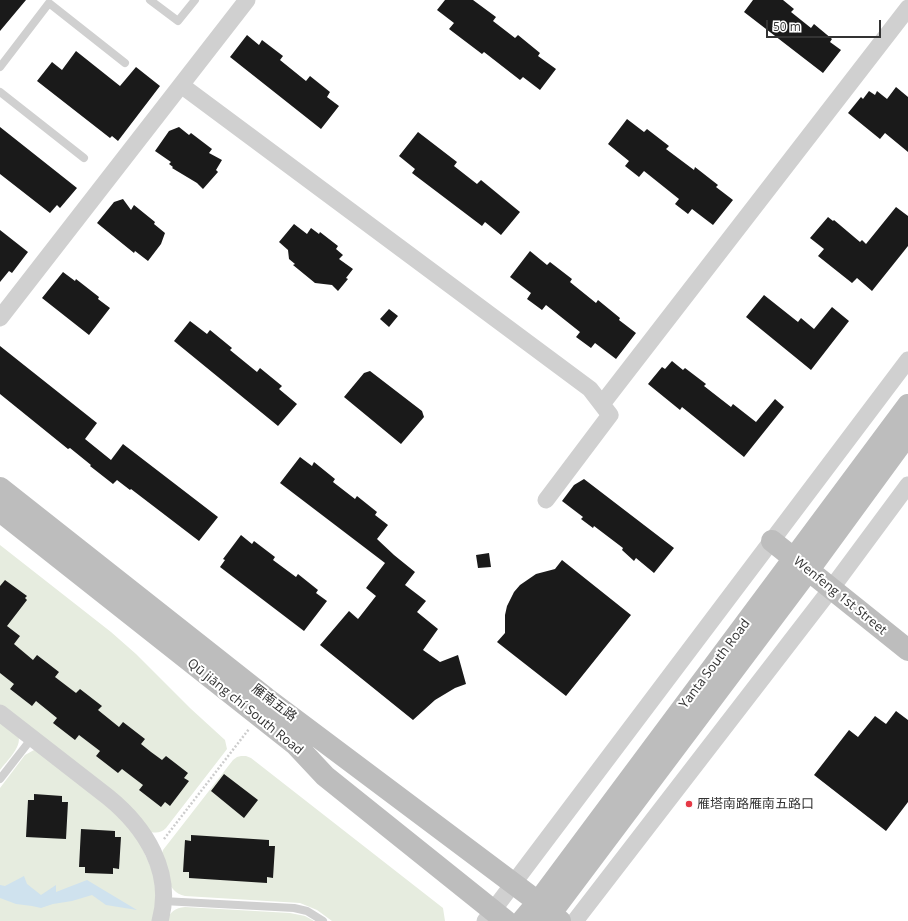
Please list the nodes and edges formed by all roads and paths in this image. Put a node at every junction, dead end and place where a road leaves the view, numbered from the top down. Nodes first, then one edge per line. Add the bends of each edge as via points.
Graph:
1 (150, 0) edge
2 (195, 0) edge
3 (247, 0) edge
4 (908, 8) edge
5 (125, 63) dead end
6 (0, 67) edge
7 (181, 85) junction
8 (0, 92) edge
9 (84, 158) dead end
10 (0, 318) edge
11 (908, 360) edge
12 (602, 404) junction
13 (908, 405) edge
14 (908, 434) edge
15 (908, 485) edge
16 (0, 488) edge
17 (546, 500) dead end
18 (0, 511) edge
19 (772, 540) junction
20 (801, 565) junction
21 (831, 589) junction
22 (908, 650) edge
23 (0, 713) edge
24 (259, 716) junction
25 (32, 738) junction
26 (0, 779) edge
27 (154, 852) junction
28 (513, 883) junction
29 (163, 901) junction
30 (548, 914) edge
31 (495, 918) edge
32 (160, 921) edge
33 (324, 921) edge
34 (522, 921) edge
35 (575, 921) edge

1 - 2 lane via 178,21
3 - 7 street
4 - 12 street
5 - 6 lane via 49,2
7 - 10 street
7 - 12 street via 590,389
8 - 9 lane
11 - 19 street
12 - 17 street via 610,415
13 - 20 main road, Yanta South Road
14 - 20 main road, Yanta South Road
15 - 21 street
16 - 28 main road, 雁南五路 via 266,698
18 - 24 main road, Qū jiāng chí South Road
19 - 20 main road, Wenfeng 1st Street
19 - 28 street
20 - 21 main road, Wenfeng 1st Street
20 - 30 main road, Yanta South Road
21 - 22 main road, Wenfeng 1st Street
21 - 35 street
23 - 25 street
24 - 27 path
24 - 31 main road, Qū jiāng chí South Road via 295,744 324,776
25 - 26 lane
25 - 27 street via 124,811 144,834
27 - 29 street via 161,872
28 - 30 main road, 雁南五路
28 - 31 street
29 - 32 street
29 - 33 lane via 294,908 307,911
30 - 34 main road, Yanta South Road

